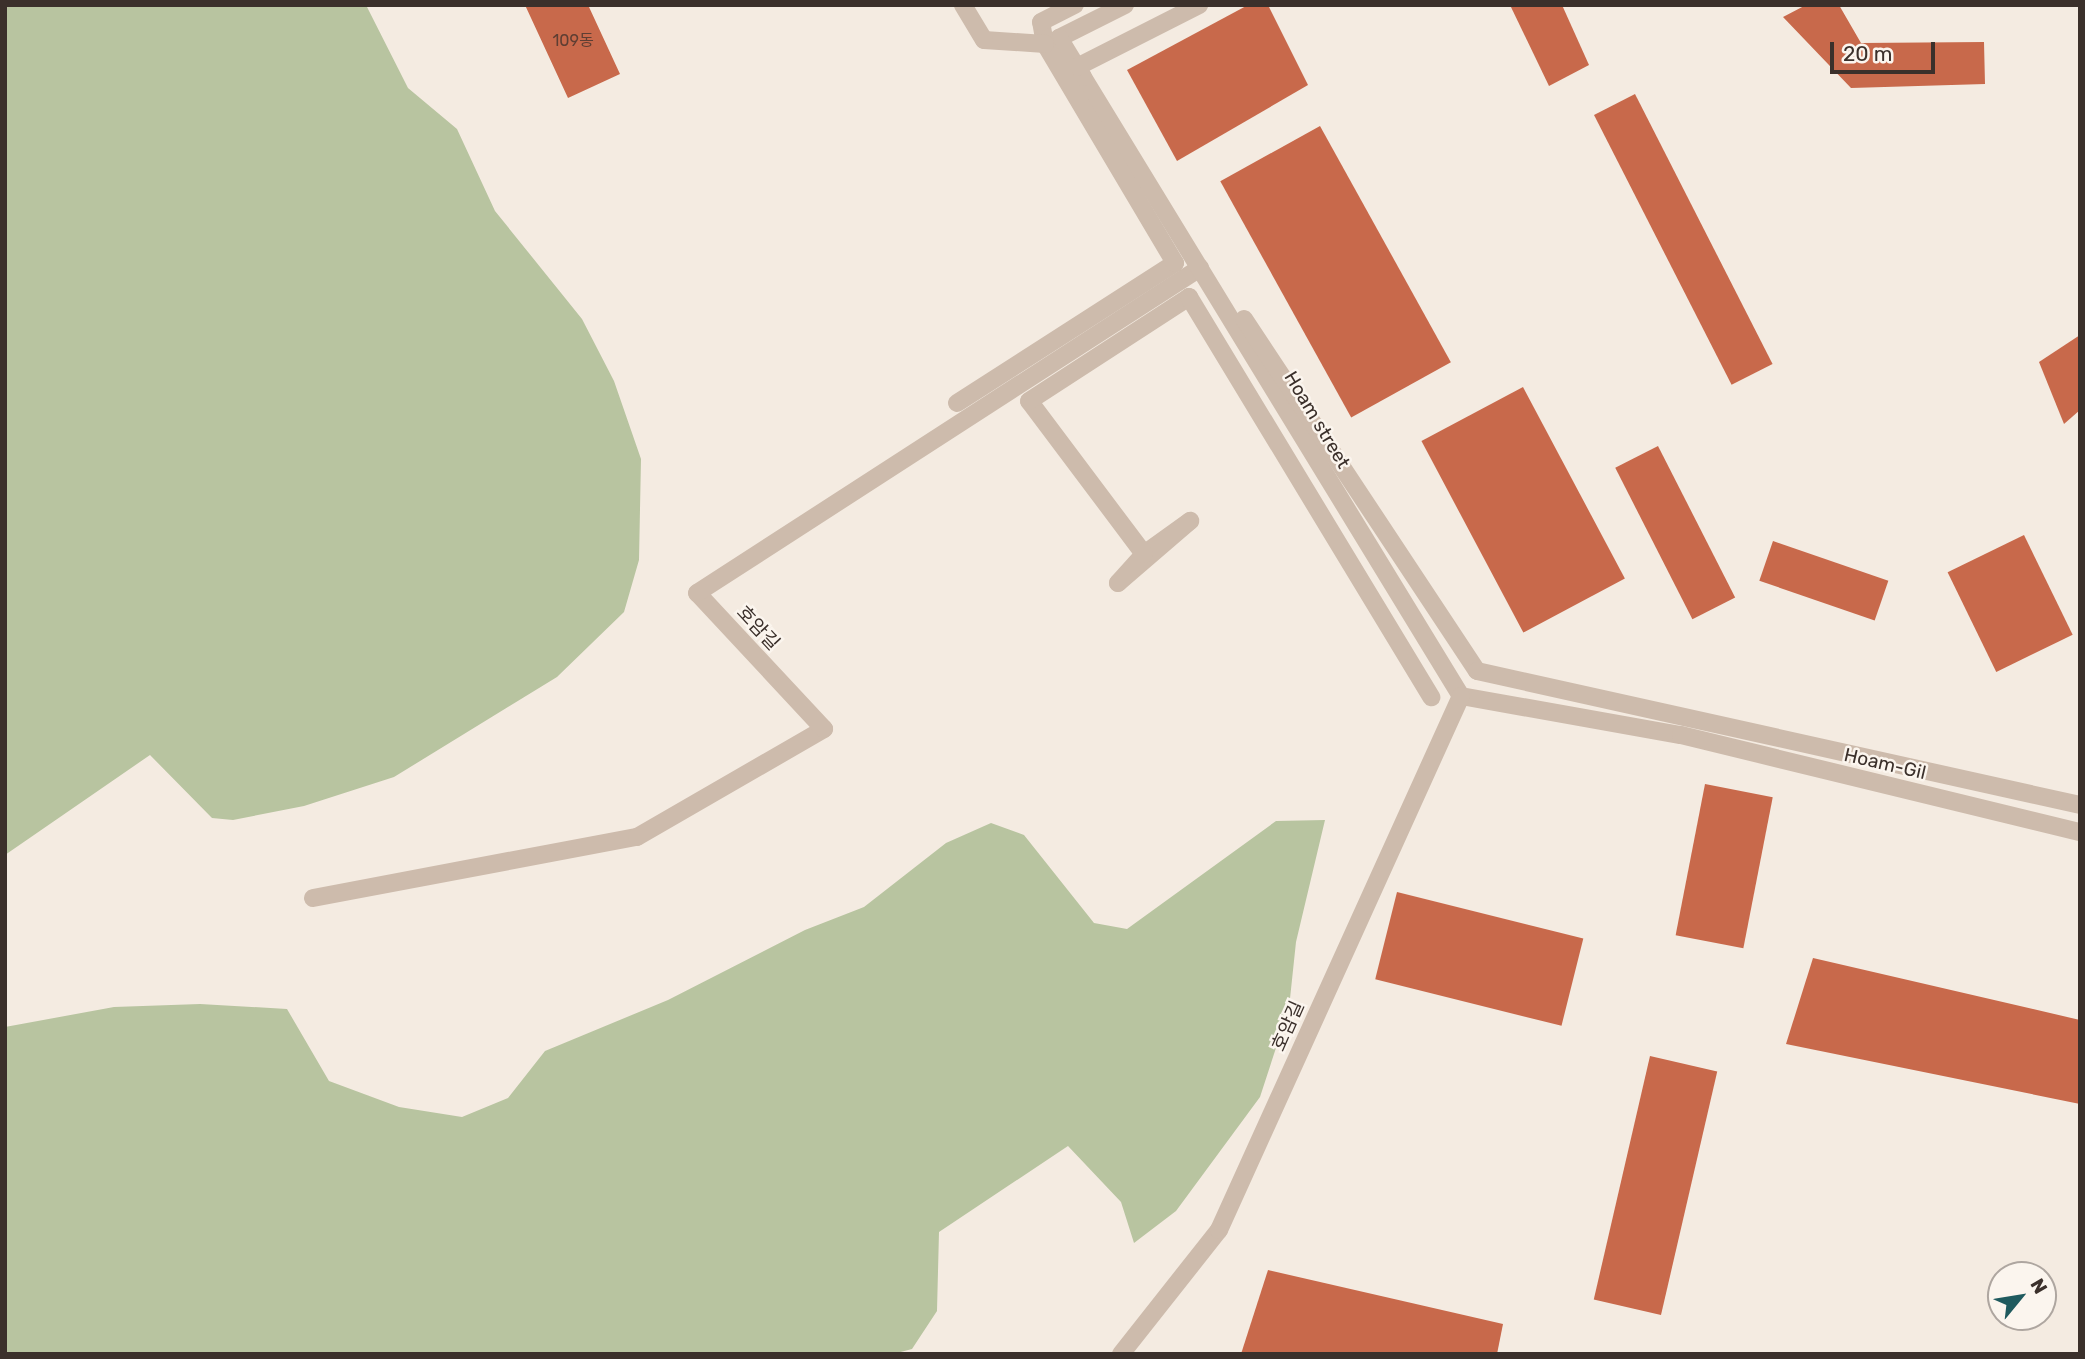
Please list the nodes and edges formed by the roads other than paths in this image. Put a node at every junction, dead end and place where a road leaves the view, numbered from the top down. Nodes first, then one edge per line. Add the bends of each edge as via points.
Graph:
1 (963, 5) edge
2 (1075, 5) edge
3 (1125, 5) edge
4 (1199, 5) edge
5 (1045, 44) junction
6 (1077, 67) junction
7 (1200, 268) junction
8 (957, 403) dead end
9 (1144, 554) dead end
10 (1461, 696) junction
11 (1431, 697) dead end
12 (2080, 805) edge
13 (2080, 832) edge
14 (313, 898) dead end
15 (1121, 1354) edge

1 - 5 street via 984,40
2 - 5 street via 1041,22
3 - 6 street, Hoam street via 1059,38
4 - 6 street
5 - 8 street via 1175,263
6 - 7 street, Hoam street
6 - 12 street via 1477,671
7 - 10 street, Hoam street
7 - 14 street, 호암길 via 697,593 824,729 637,837
9 - 11 street via 1029,401 1189,297
10 - 13 street, Hoam-Gil via 1681,735
10 - 15 street, 호암길 via 1219,1230

